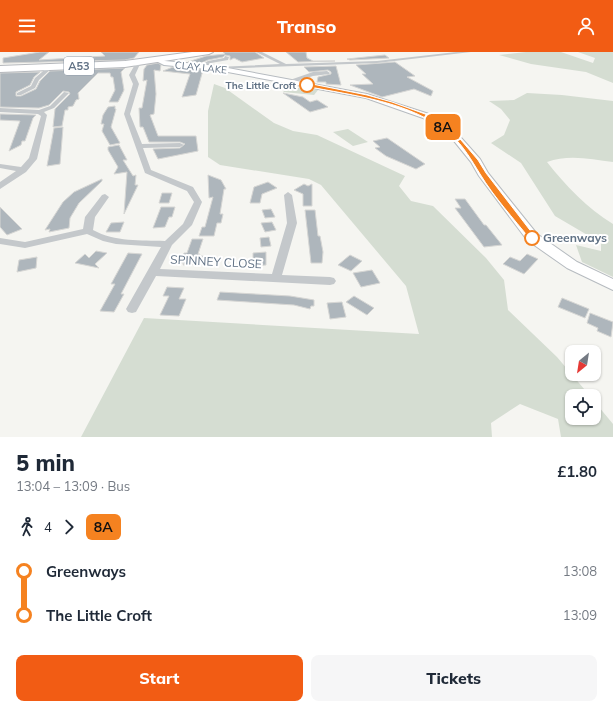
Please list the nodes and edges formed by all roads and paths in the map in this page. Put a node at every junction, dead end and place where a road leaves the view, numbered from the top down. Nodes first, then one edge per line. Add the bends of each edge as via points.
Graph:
1 (209, 52) edge
2 (258, 52) edge
3 (469, 52) edge
4 (227, 57) dead end
5 (171, 58) edge
6 (140, 62) junction
7 (286, 65) junction
8 (201, 66) junction
9 (51, 67) junction
10 (217, 68) junction
11 (0, 69) edge
12 (327, 73) dead end
13 (290, 81) junction
14 (66, 93) dead end
15 (19, 94) dead end
16 (0, 110) edge
17 (40, 112) junction
18 (181, 145) dead end
19 (139, 146) junction
20 (0, 166) edge
21 (23, 170) junction
22 (0, 186) edge
23 (288, 195) dead end
24 (105, 197) dead end
25 (88, 230) junction
26 (0, 241) edge
27 (168, 244) junction
28 (154, 272) junction
29 (276, 278) junction
30 (330, 281) dead end
31 (613, 285) edge
32 (132, 309) dead end

1 - 5 highway, A53
2 - 7 street
3 - 7 street via 377,62
4 - 8 street
5 - 6 highway, A53
5 - 8 main road, CLAY LAKE
6 - 9 highway, A53
6 - 19 street via 132,75 136,84 127,114
7 - 10 street
8 - 10 main road, CLAY LAKE
9 - 11 highway, A53
9 - 15 street via 37,79 33,87
10 - 13 main road, CLAY LAKE
12 - 13 street
13 - 31 main road, CLAY LAKE via 367,96 426,116 453,134 532,238 572,265
14 - 17 street via 52,107
16 - 17 street
17 - 21 street via 44,115 33,160
18 - 19 street
19 - 27 street via 148,171 190,188 198,202 188,225
20 - 21 street
21 - 22 street
23 - 29 street, SPINNEY CLOSE via 292,223
24 - 25 street via 90,217
25 - 26 street via 25,245
25 - 27 street via 97,237 112,241
27 - 28 street
28 - 29 street, SPINNEY CLOSE
28 - 32 street
29 - 30 street, SPINNEY CLOSE

